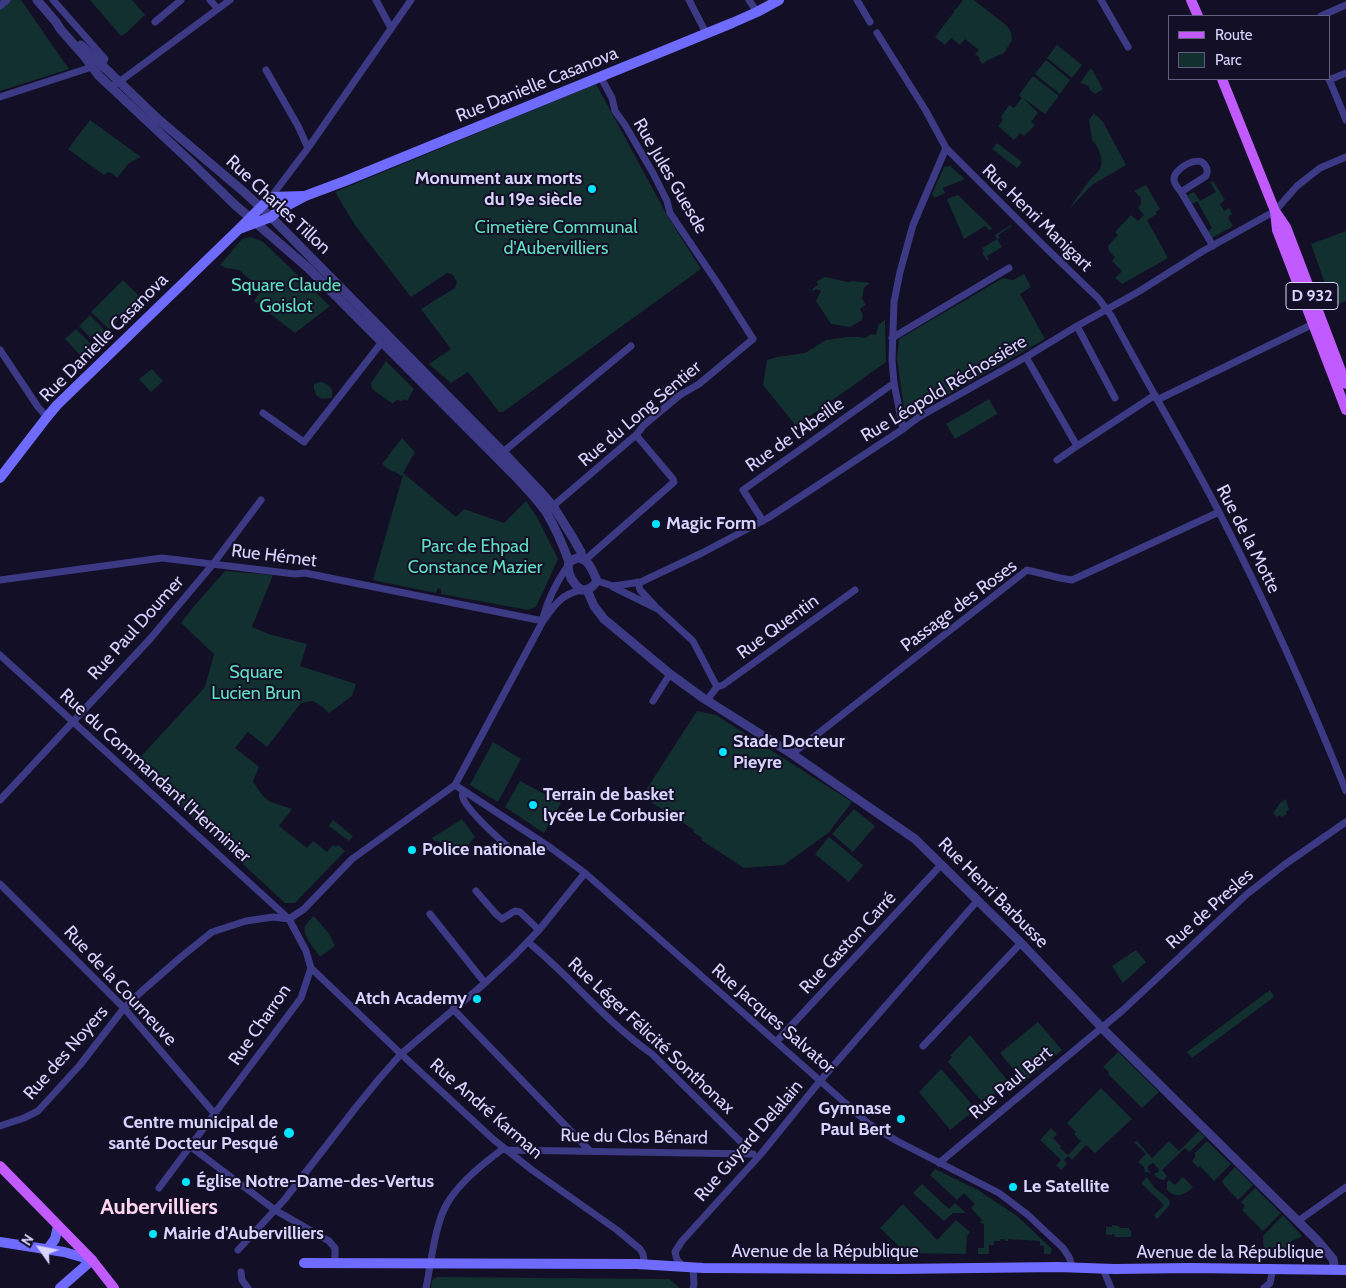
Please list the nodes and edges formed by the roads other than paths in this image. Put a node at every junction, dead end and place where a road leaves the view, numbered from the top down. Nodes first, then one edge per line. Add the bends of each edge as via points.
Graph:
1 (7, 0) edge
2 (37, 0) edge
3 (53, 0) edge
4 (181, 0) edge
5 (210, 0) edge
6 (230, 0) edge
7 (376, 0) edge
8 (410, 0) edge
9 (689, 0) edge
10 (749, 0) edge
11 (779, 0) edge
12 (857, 0) edge
13 (1100, 0) edge
14 (1191, 0) edge
15 (1346, 5) edge
16 (0, 6) edge
17 (218, 9) junction
18 (756, 12) junction
19 (1198, 15) edge
20 (1323, 15) edge
21 (155, 22) dead end
22 (870, 22) dead end
23 (391, 28) junction
24 (706, 33) junction
25 (877, 33) dead end
26 (1128, 47) dead end
27 (98, 65) junction
28 (266, 70) dead end
29 (1346, 73) edge
30 (600, 76) junction
31 (1331, 78) edge
32 (1222, 80) edge
33 (1329, 80) edge
34 (119, 82) junction
35 (111, 87) junction
36 (0, 96) edge
37 (1346, 120) edge
38 (308, 148) junction
39 (946, 148) junction
40 (1346, 157) edge
41 (1181, 192) junction
42 (305, 196) junction
43 (271, 197) junction
44 (260, 207) junction
45 (1274, 211) junction
46 (271, 217) junction
47 (253, 220) junction
48 (1213, 246) junction
49 (1009, 268) dead end
50 (1107, 310) junction
51 (1313, 324) junction
52 (1077, 326) junction
53 (892, 338) junction
54 (753, 339) joint
55 (382, 342) junction
56 (1326, 344) junction
57 (631, 346) dead end
58 (0, 350) edge
59 (1026, 357) junction
60 (894, 383) junction
61 (1346, 384) edge
62 (1156, 397) junction
63 (1115, 398) dead end
64 (1346, 410) edge
65 (263, 412) dead end
66 (47, 417) junction
67 (903, 429) junction
68 (636, 435) junction
69 (1077, 446) junction
70 (503, 452) junction
71 (1057, 460) dead end
72 (0, 478) edge
73 (261, 500) dead end
74 (549, 509) junction
75 (1219, 512) junction
76 (763, 521) junction
77 (583, 559) junction
78 (213, 564) junction
79 (568, 565) junction
80 (0, 580) edge
81 (597, 581) junction
82 (638, 582) junction
83 (613, 586) junction
84 (584, 590) junction
85 (855, 590) dead end
86 (658, 609) junction
87 (543, 621) junction
88 (0, 655) edge
89 (670, 674) junction
90 (717, 687) junction
91 (706, 700) junction
92 (653, 702) dead end
93 (73, 721) junction
94 (792, 754) junction
95 (455, 785) junction
96 (463, 790) junction
97 (1346, 791) edge
98 (0, 800) edge
99 (1346, 822) edge
100 (507, 846) dead end
101 (941, 865) junction
102 (585, 873) junction
103 (0, 884) edge
104 (476, 891) dead end
105 (978, 900) junction
106 (430, 914) dead end
107 (289, 919) junction
108 (539, 930) junction
109 (528, 942) junction
110 (1021, 943) junction
111 (311, 968) junction
112 (486, 983) junction
113 (124, 1008) junction
114 (453, 1009) junction
115 (1102, 1027) junction
116 (776, 1042) junction
117 (923, 1046) dead end
118 (401, 1054) junction
119 (820, 1081) junction
120 (214, 1113) junction
121 (0, 1126) edge
122 (191, 1147) junction
123 (505, 1149) junction
124 (590, 1151) junction
125 (750, 1154) junction
126 (761, 1154) junction
127 (939, 1163) junction
128 (0, 1166) edge
129 (1346, 1187) edge
130 (159, 1188) dead end
131 (275, 1210) junction
132 (1298, 1221) junction
133 (58, 1226) junction
134 (0, 1242) edge
135 (47, 1250) junction
136 (238, 1250) dead end
137 (92, 1260) junction
138 (304, 1263) dead end
139 (335, 1263) junction
140 (430, 1264) junction
141 (645, 1265) junction
142 (689, 1267) junction
143 (1072, 1268) junction
144 (1104, 1269) junction
145 (1272, 1269) junction
146 (1335, 1270) junction
147 (1346, 1270) edge
148 (241, 1272) dead end
149 (696, 1287) edge
150 (60, 1288) edge
151 (114, 1288) edge
152 (248, 1288) edge
153 (426, 1288) edge
154 (1111, 1288) edge
155 (1264, 1288) edge

1 - 16 street
2 - 27 street, Rue Charles Tillon via 61,30
3 - 27 street via 105,59
4 - 21 street
5 - 17 street
6 - 17 street
7 - 23 street
8 - 23 street
9 - 24 street
10 - 18 street
11 - 18 main road, Rue Danielle Casanova
12 - 22 street
13 - 26 street
14 - 19 main road
15 - 20 street
17 - 34 street
18 - 24 main road, Rue Danielle Casanova
23 - 38 street
24 - 30 main road, Rue Danielle Casanova
25 - 39 street, Rue Henri Manigart
27 - 34 street, Rue Charles Tillon
27 - 35 street, Rue Charles Tillon via 99,76
27 - 36 street
28 - 38 street
29 - 31 street
30 - 42 main road, Rue Danielle Casanova
30 - 54 street, Rue Jules Guesde via 615,111 667,201 670,213
32 - 45 main road, D 932
33 - 37 street
34 - 35 street
34 - 44 street, Rue Charles Tillon
35 - 47 street, Rue Charles Tillon
38 - 43 street
39 - 50 street, Rue Henri Manigart
39 - 53 street via 913,225 894,302
40 - 45 street, Rue Léopold Réchossière via 1320,168 1297,186
41 - 41 street via 1206,176 1208,172 1203,162 1193,162 1176,173 1174,182
41 - 48 street
42 - 43 main road, Rue Danielle Casanova
42 - 46 main road, Rue Danielle Casanova
43 - 44 main road, Rue Danielle Casanova
44 - 46 street, Rue Charles Tillon
44 - 47 main road, Rue Danielle Casanova
45 - 48 street, Rue Léopold Réchossière
45 - 51 main road, D 932 via 1277,230
45 - 56 main road, D 932 via 1286,226
46 - 47 main road, Rue Danielle Casanova
46 - 70 street, Rue Charles Tillon
47 - 55 street, Rue Charles Tillon
47 - 66 main road, Rue Danielle Casanova via 239,229
48 - 50 street, Rue Léopold Réchossière
49 - 53 street
50 - 52 street, Rue Léopold Réchossière
50 - 62 street, Rue de la Motte
51 - 56 main road, D 932
51 - 62 street
52 - 59 street, Rue Léopold Réchossière
52 - 63 street
53 - 60 street
54 - 68 street, Rue du Long Sentier via 700,384 680,395
55 - 65 street via 304,442
55 - 74 street, Rue Charles Tillon
56 - 61 main road, D 932
56 - 64 main road, D 932
57 - 70 street
58 - 66 street
59 - 67 street, Rue Léopold Réchossière
59 - 69 street
60 - 67 street
60 - 76 street, Rue de l'Abeille via 743,490
62 - 69 street
62 - 75 street, Rue de la Motte
66 - 72 main road, Rue Danielle Casanova
67 - 76 street, Rue Léopold Réchossière
68 - 74 street, Rue du Long Sentier
68 - 77 street via 674,482
69 - 71 street
70 - 74 street, Rue Charles Tillon via 540,491
73 - 78 street, Rue Paul Doumer
74 - 77 street, Rue Charles Tillon via 573,538
74 - 79 street, Rue Charles Tillon
75 - 94 street, Passage des Roses via 1072,580 1027,570
75 - 97 street, Rue de la Motte via 1303,687
76 - 82 street, Rue Léopold Réchossière
77 - 79 street via 578,558
77 - 81 street via 593,570
78 - 80 street, Rue Hémet via 162,558
78 - 87 street, Rue Hémet via 305,573
78 - 93 street, Rue Paul Doumer
79 - 84 street via 570,578
79 - 87 street via 547,602
81 - 83 street, Rue Léopold Réchossière
81 - 84 street
82 - 83 street, Rue Léopold Réchossière
82 - 86 street via 640,590
83 - 86 street
84 - 87 street via 560,599
84 - 89 street, Rue Henri Barbusse via 604,619
85 - 90 street, Rue Quentin
86 - 90 street via 693,641
87 - 95 street
88 - 93 street, Rue du Commandant l'Herminier
89 - 91 street, Rue Henri Barbusse
89 - 92 street
90 - 91 street
91 - 94 street, Rue Henri Barbusse
93 - 98 street, Rue Paul Doumer
93 - 107 street, Rue du Commandant l'Herminier
94 - 101 street, Rue Henri Barbusse via 915,839
95 - 96 street, Rue Jacques Salvator
95 - 107 street via 352,859 304,910
96 - 100 street via 466,804
96 - 102 street, Rue Jacques Salvator
99 - 115 street, Rue de Presles via 1247,894
101 - 105 street, Rue Henri Barbusse
101 - 116 street, Rue Gaston Carré
102 - 108 street
102 - 116 street, Rue Jacques Salvator
103 - 113 street, Rue de la Courneuve
104 - 108 street via 502,919 520,912
105 - 110 street, Rue Henri Barbusse
105 - 119 street, Rue Guyard Delalain
106 - 112 street
107 - 111 street
107 - 113 street, Rue des Noyers via 273,917 246,921 212,932
108 - 109 street
109 - 112 street
109 - 125 street, Rue Léger Félicité Sonthonax via 652,1054
110 - 115 street, Rue Henri Barbusse
110 - 117 street
111 - 118 street, Rue André Karman
111 - 120 street, Rue Charron via 301,998
112 - 114 street
113 - 120 street, Rue de la Courneuve
113 - 121 street, Rue des Noyers via 80,1066 38,1111
114 - 118 street
114 - 124 street
115 - 127 street, Rue Paul Bert
115 - 132 street, Rue Henri Barbusse
116 - 119 street, Rue Jacques Salvator
118 - 123 street, Rue André Karman
118 - 131 street
119 - 126 street, Rue Guyard Delalain
119 - 127 street, Rue Jacques Salvator via 869,1124
120 - 122 street, Rue Charron
122 - 130 street, Rue Charron
122 - 131 street
123 - 124 street, Rue du Clos Bénard
123 - 140 street via 459,1187 448,1202 442,1213
123 - 141 street, Rue André Karman via 640,1249
124 - 125 street, Rue du Clos Bénard
125 - 126 street, Rue du Clos Bénard
126 - 142 street, Rue Guyard Delalain via 682,1241 675,1252 677,1260
127 - 143 street, Rue Jacques Salvator via 999,1193 1028,1215 1063,1248
128 - 133 main road
129 - 132 street
131 - 136 street
131 - 139 street via 329,1241 335,1248
132 - 146 street, Rue Henri Barbusse via 1333,1259
133 - 135 main road via 55,1239
133 - 137 main road
134 - 135 main road
135 - 137 main road
137 - 150 main road
137 - 151 main road
138 - 139 main road, Avenue de la République
139 - 140 main road, Avenue de la République
140 - 141 main road, Avenue de la République
140 - 153 street
141 - 142 main road, Avenue de la République
142 - 143 main road, Avenue de la République
142 - 149 street
143 - 144 main road, Avenue de la République
144 - 145 main road, Avenue de la République
144 - 154 street
145 - 146 main road, Avenue de la République
145 - 155 street via 1270,1283
146 - 147 main road, Avenue de la République
148 - 152 street

